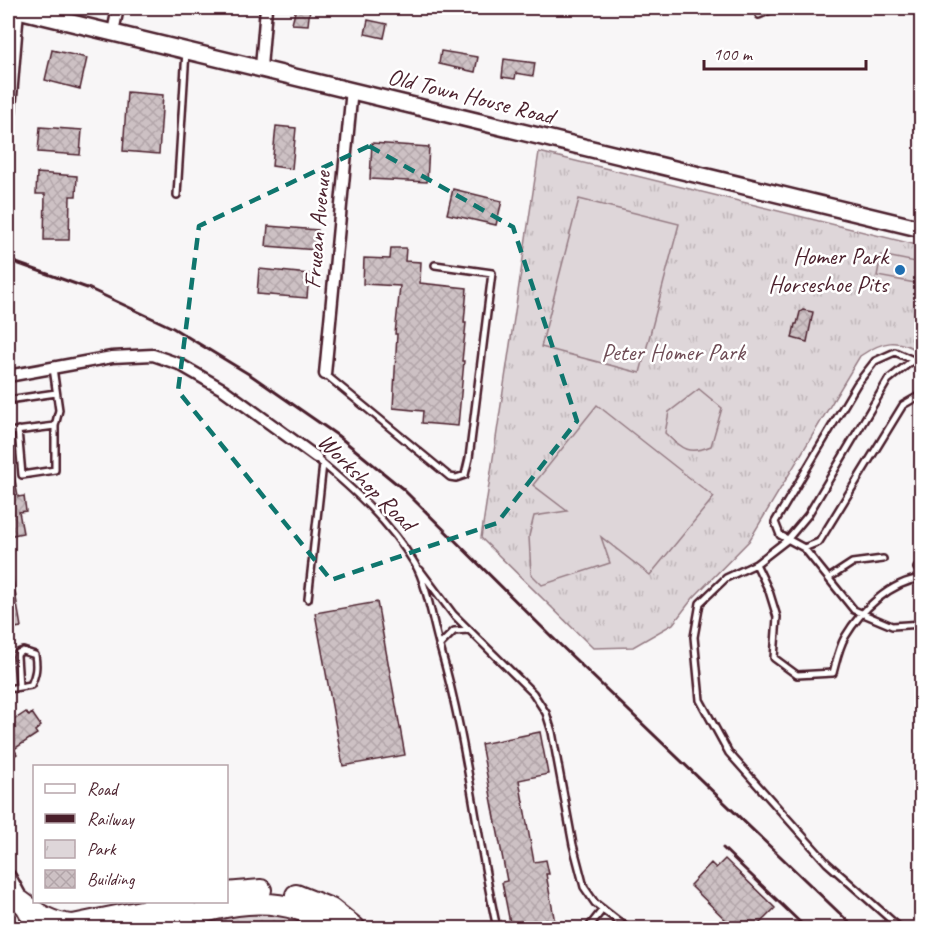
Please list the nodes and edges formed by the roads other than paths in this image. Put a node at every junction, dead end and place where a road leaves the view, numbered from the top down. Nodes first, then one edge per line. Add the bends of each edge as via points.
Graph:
1 (118, 8) edge
2 (266, 8) edge
3 (775, 8) edge
4 (14, 9) edge
5 (759, 15) dead end
6 (113, 32) junction
7 (186, 50) junction
8 (261, 67) junction
9 (352, 90) junction
10 (8, 134) edge
11 (177, 195) dead end
12 (921, 229) edge
13 (435, 265) dead end
14 (913, 360) junction
15 (921, 367) edge
16 (53, 368) junction
17 (325, 374) joint
18 (8, 376) edge
19 (56, 393) junction
20 (921, 394) edge
21 (8, 400) edge
22 (55, 426) junction
23 (18, 430) junction
24 (8, 432) edge
25 (319, 461) junction
26 (787, 540) junction
27 (804, 548) junction
28 (883, 559) dead end
29 (756, 564) junction
30 (417, 567) junction
31 (921, 578) edge
32 (829, 579) junction
33 (308, 599) dead end
34 (862, 614) junction
35 (921, 624) edge
36 (469, 630) junction
37 (439, 646) junction
38 (19, 687) junction
39 (8, 689) edge
40 (8, 878) edge
41 (228, 893) edge
42 (21, 901) junction
43 (180, 903) edge
44 (603, 909) junction
45 (113, 917) junction
46 (35, 928) edge
47 (93, 928) edge
48 (157, 928) edge
49 (334, 928) edge
50 (355, 928) edge
51 (497, 928) edge
52 (588, 928) edge
53 (627, 928) edge
54 (900, 928) edge

1 - 6 street
2 - 8 street
3 - 5 lane
4 - 6 main road, Old Town House Road
4 - 10 street
6 - 7 main road, Old Town House Road
7 - 8 main road, Old Town House Road
7 - 11 lane
8 - 9 main road, Old Town House Road
9 - 12 main road, Old Town House Road
9 - 17 street, Fruean Avenue
13 - 17 lane via 492,273 465,475 450,477
14 - 15 lane
14 - 26 lane via 888,380 808,515
14 - 26 lane via 895,352 875,361 857,384 775,522 780,535
16 - 18 street, Workshop Road
16 - 19 lane
16 - 25 street, Workshop Road via 130,355 165,358 224,390
19 - 21 lane
19 - 22 lane via 59,410
20 - 27 lane via 903,405 819,542
22 - 23 lane
22 - 23 lane via 55,470 22,475
23 - 24 lane
25 - 30 lane, Workshop Road via 384,521
25 - 33 lane
26 - 27 lane
26 - 29 lane
27 - 32 lane
28 - 32 lane via 852,563
29 - 34 lane via 770,591 777,617 774,658 797,675 833,673 843,639
29 - 54 lane via 726,578 700,603 694,637 700,700 729,753 827,863
30 - 36 lane
30 - 37 lane, Workshop Road
31 - 34 lane via 907,580
32 - 34 lane via 854,610
34 - 35 lane via 892,626
36 - 37 lane via 454,631
36 - 44 lane via 533,693 546,713 584,887
37 - 51 lane, Workshop Road via 462,740
38 - 38 lane via 30,685 37,667 35,655 23,651 16,656
38 - 39 lane
40 - 42 main road
41 - 50 highway via 261,890 299,896 331,909
42 - 45 highway via 56,923
42 - 46 main road
43 - 45 highway
44 - 52 lane
44 - 53 lane
45 - 47 highway
48 - 49 highway via 212,910 266,903 303,910

